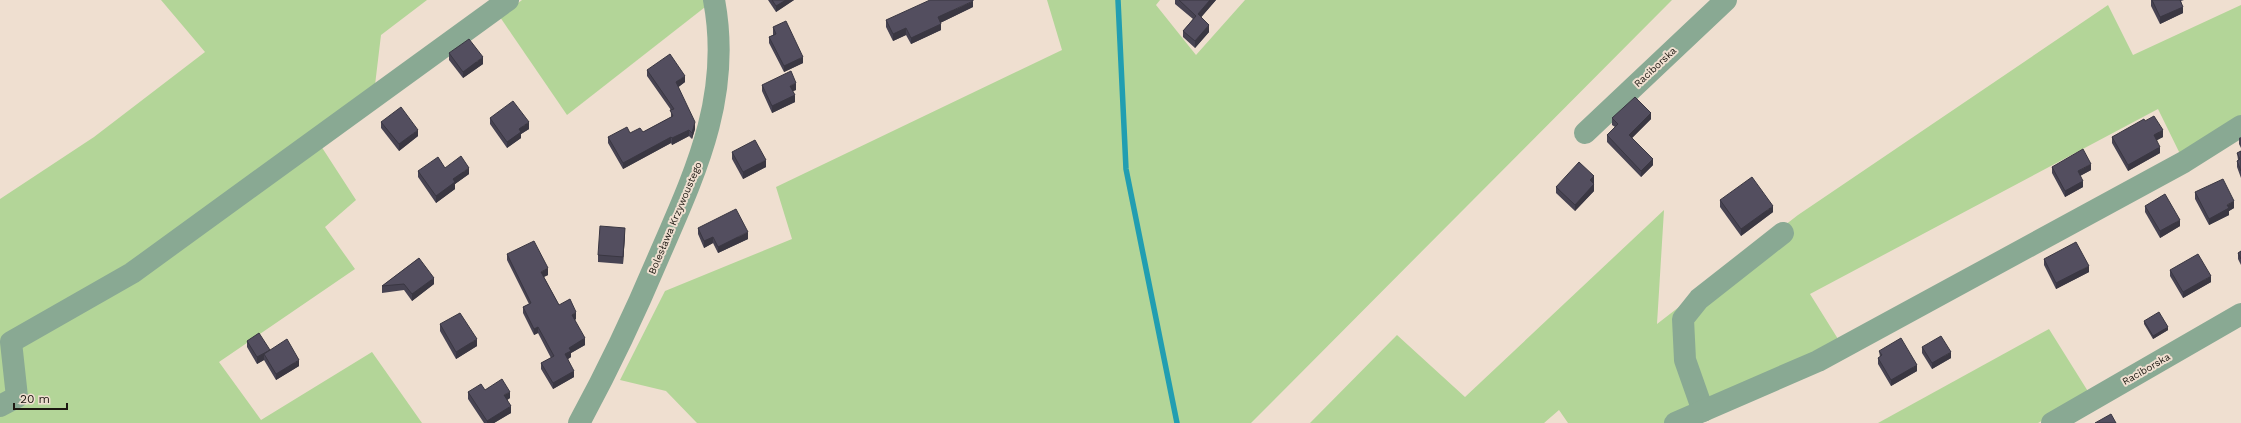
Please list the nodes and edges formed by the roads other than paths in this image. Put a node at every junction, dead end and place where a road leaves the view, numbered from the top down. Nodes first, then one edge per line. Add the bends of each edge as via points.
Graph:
1 (508, 0) edge
2 (714, 0) edge
3 (1726, 0) edge
4 (2241, 126) edge
5 (1585, 133) dead end
6 (1783, 233) dead end
7 (2241, 314) edge
8 (0, 406) edge
9 (1703, 411) junction
10 (579, 423) edge
11 (1676, 423) edge
12 (2052, 423) edge

1 - 8 street via 132,273 11,342 17,397
2 - 10 street, Bolesława Krzywoustego via 719,25 719,58 708,133 695,174 620,346
3 - 5 street, Raciborska
4 - 9 street via 2184,162 1818,361
6 - 9 street via 1699,299 1683,320 1685,360
7 - 12 street, Raciborska
9 - 11 street

